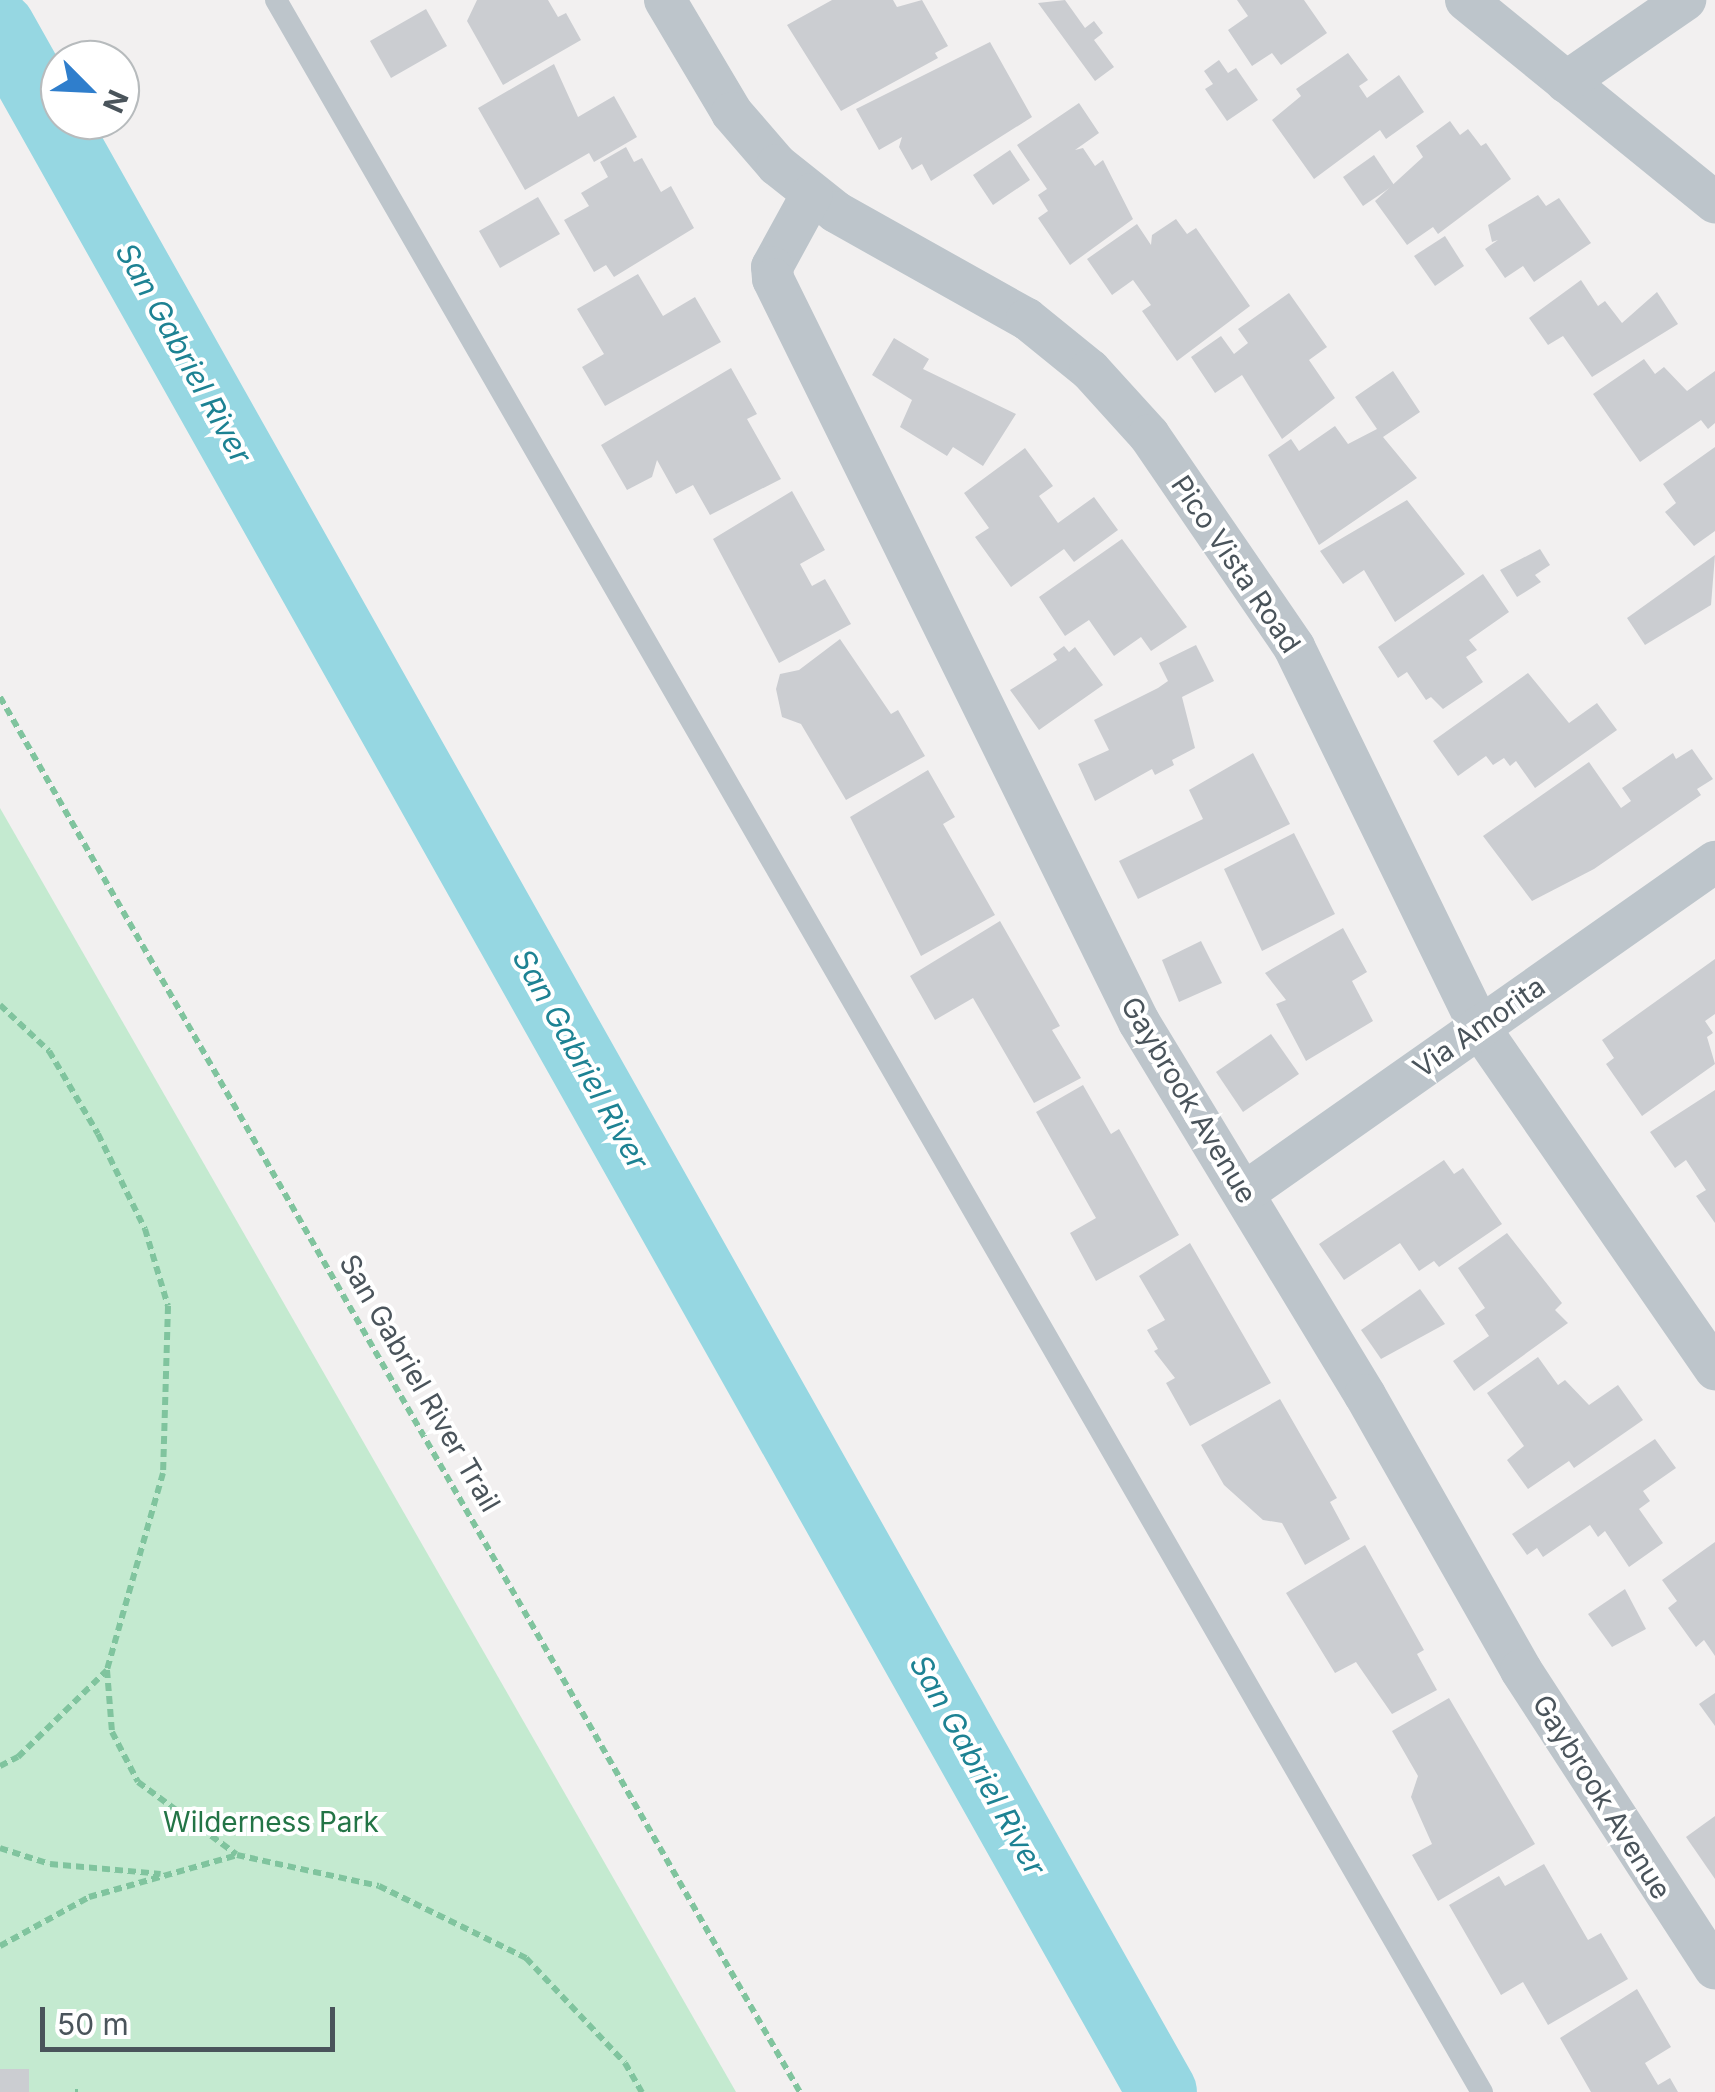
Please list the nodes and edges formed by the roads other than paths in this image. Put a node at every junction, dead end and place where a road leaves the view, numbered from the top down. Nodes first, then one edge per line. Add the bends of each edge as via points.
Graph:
1 (276, 0) edge
2 (665, 0) edge
3 (1466, 0) edge
4 (1685, 0) edge
5 (1566, 82) junction
6 (812, 194) junction
7 (1715, 202) edge
8 (1715, 862) edge
9 (1479, 1028) junction
10 (1244, 1193) junction
11 (1715, 1368) edge
12 (1715, 1970) edge
13 (1482, 2092) edge

1 - 13 lane
2 - 6 street, Pico Vista Road via 746,133
3 - 5 street
4 - 5 street
5 - 7 street
6 - 9 street, Pico Vista Road via 1026,319 1101,380 1149,435 1294,647
6 - 10 street, Gaybrook Avenue via 772,279 1139,1022
8 - 9 street, Via Amorita
9 - 10 street, Via Amorita
9 - 11 street, Pico Vista Road
10 - 12 street, Gaybrook Avenue via 1521,1670

